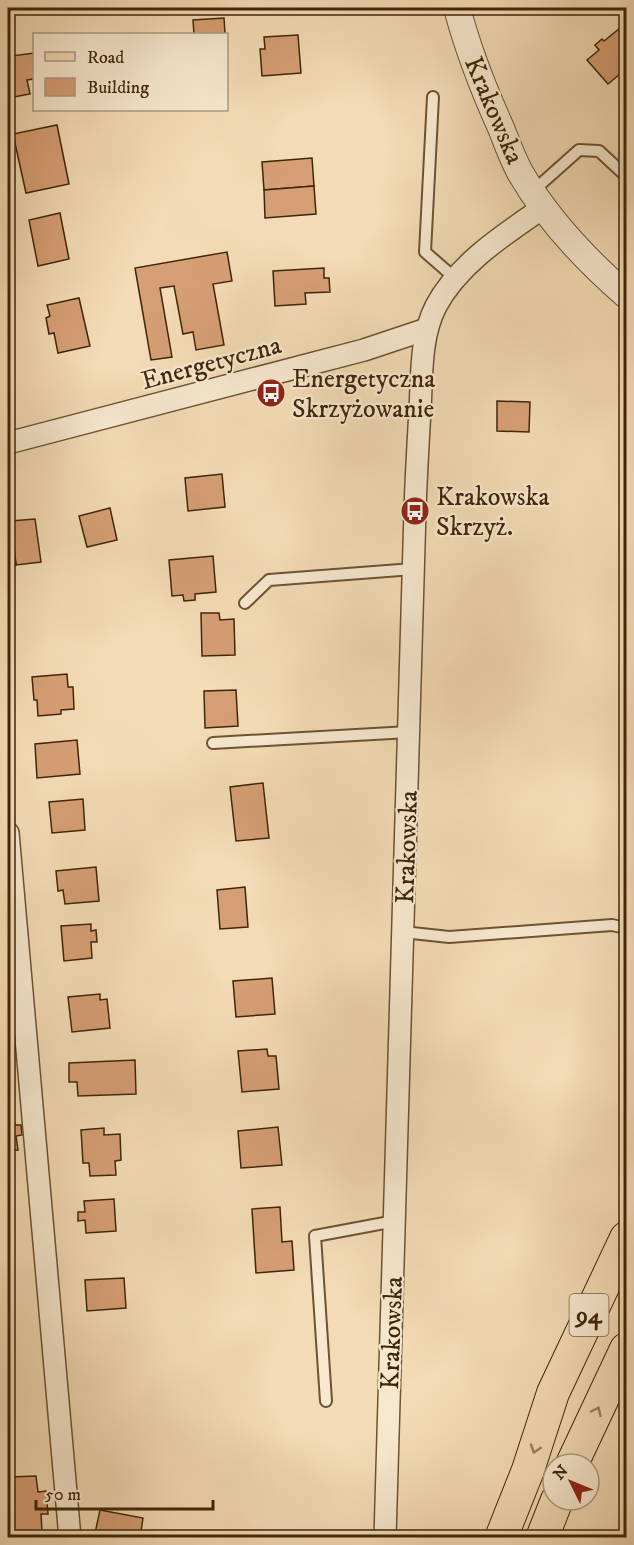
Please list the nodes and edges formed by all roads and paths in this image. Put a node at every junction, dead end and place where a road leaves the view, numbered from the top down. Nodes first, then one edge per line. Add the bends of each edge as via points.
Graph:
1 (457, 8) edge
2 (433, 97) dead end
3 (627, 176) edge
4 (538, 199) junction
5 (456, 279) junction
6 (627, 295) edge
7 (427, 329) junction
8 (8, 443) edge
9 (413, 569) junction
10 (245, 603) dead end
11 (409, 732) junction
12 (213, 743) dead end
13 (8, 833) edge
14 (627, 928) edge
15 (403, 932) junction
16 (395, 1221) junction
17 (627, 1238) edge
18 (627, 1349) edge
19 (326, 1401) dead end
20 (578, 1452) edge
21 (552, 1512) edge
22 (70, 1538) edge
23 (386, 1538) edge
24 (501, 1538) edge
25 (542, 1538) edge

1 - 4 street, Krakowska via 477,74 521,174
2 - 5 lane via 425,252
3 - 4 lane via 599,151 579,150
4 - 5 street, Krakowska
4 - 6 street, Krakowska via 574,244
5 - 7 street, Krakowska via 437,305
7 - 8 street, Energetyczna via 364,350
7 - 9 street, Krakowska
9 - 10 lane via 270,580
9 - 11 street, Krakowska
11 - 12 lane
11 - 15 street, Krakowska
13 - 22 street
14 - 15 lane via 612,925 448,937
15 - 16 street, Krakowska
16 - 19 lane via 315,1236
16 - 23 street, Krakowska
17 -> 24 main road, 94 via 553,1393
20 -> 18 main road, 94
21 - 25 main road

